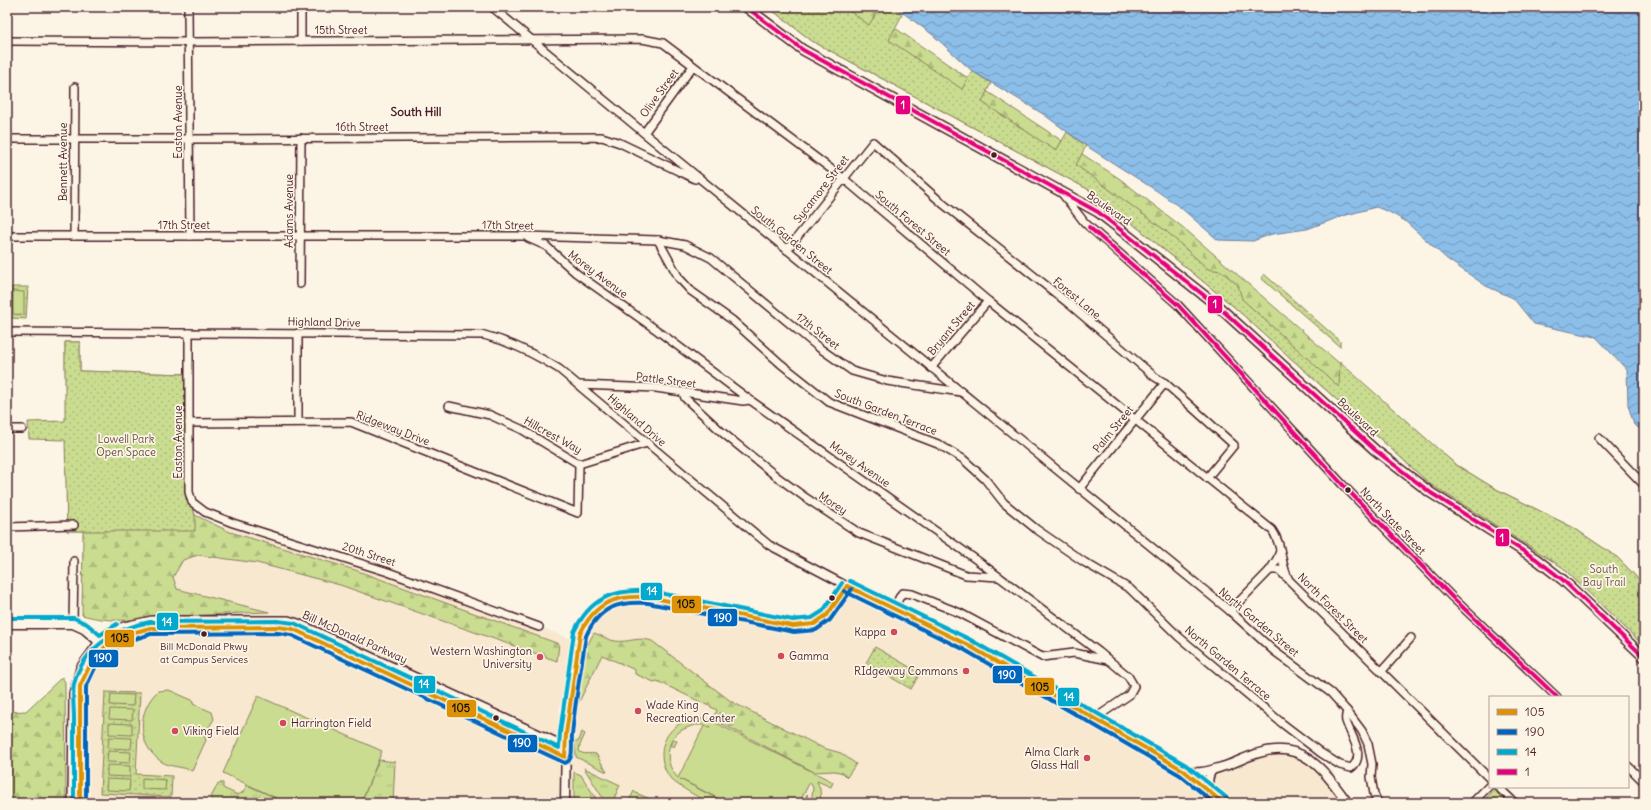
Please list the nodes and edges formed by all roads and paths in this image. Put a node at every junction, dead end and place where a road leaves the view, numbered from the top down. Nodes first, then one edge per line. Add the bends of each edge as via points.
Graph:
1 (188, 7) edge
2 (301, 7) edge
3 (492, 7) edge
4 (746, 7) edge
5 (533, 40) junction
6 (7, 41) edge
7 (301, 41) junction
8 (189, 42) junction
9 (672, 49) joint
10 (693, 66) junction
11 (75, 88) dead end
12 (644, 133) junction
13 (301, 138) junction
14 (7, 139) edge
15 (75, 139) junction
16 (189, 139) junction
17 (873, 142) joint
18 (844, 178) junction
19 (706, 184) junction
20 (1059, 191) junction
21 (7, 236) edge
22 (74, 236) junction
23 (190, 236) junction
24 (301, 236) junction
25 (525, 236) junction
26 (658, 240) junction
27 (787, 250) junction
28 (300, 284) dead end
29 (988, 301) junction
30 (7, 332) edge
31 (189, 333) junction
32 (298, 333) junction
33 (931, 368) junction
34 (1165, 383) junction
35 (579, 384) junction
36 (683, 393) junction
37 (964, 393) junction
38 (750, 400) junction
39 (449, 406) dead end
40 (1135, 419) junction
41 (298, 422) junction
42 (189, 423) junction
43 (7, 429) edge
44 (22, 429) dead end
45 (1599, 438) dead end
46 (647, 443) junction
47 (579, 464) junction
48 (1207, 478) junction
49 (1644, 486) edge
50 (1079, 489) junction
51 (192, 502) joint
52 (74, 525) dead end
53 (7, 527) edge
54 (1043, 534) joint
55 (1281, 549) junction
56 (74, 561) dead end
57 (1270, 570) junction
58 (1000, 577) junction
59 (1289, 580) junction
60 (847, 586) junction
61 (893, 609) junction
62 (1230, 611) junction
63 (7, 624) edge
64 (73, 624) junction
65 (539, 627) dead end
66 (1411, 638) dead end
67 (102, 644) junction
68 (1644, 657) edge
69 (1108, 660) junction
70 (1381, 672) junction
71 (1556, 696) edge
72 (1347, 711) junction
73 (1094, 719) junction
74 (565, 747) junction
75 (565, 757) junction
76 (1629, 767) edge
77 (1214, 769) junction
78 (1183, 770) junction
79 (1489, 778) edge
80 (1644, 782) edge
81 (1489, 786) edge
82 (1499, 788) edge
83 (1213, 794) junction
84 (73, 803) edge
85 (80, 803) edge
86 (565, 803) edge
87 (1222, 803) edge
88 (1348, 803) edge
89 (1378, 803) edge
90 (1472, 803) edge
91 (1515, 803) edge

1 - 8 street, Easton Avenue
2 - 7 street
3 - 5 street, South Garden Street
4 - 20 main road, Boulevard via 803,50
5 - 7 street, 15th Street
5 - 9 street, 15th Street via 642,39 663,42
5 - 12 street, South Garden Street
6 - 8 street, 15th Street
7 - 8 street, 15th Street
8 - 16 street, Easton Avenue
9 - 10 street, South Forest Street
10 - 12 street, Olive Street
10 - 18 street, South Forest Street
11 - 15 street, Bennett Avenue
12 - 19 street, South Garden Street
13 - 16 street, 16th Street
13 - 19 street, 16th Street via 602,137
13 - 24 street, Adams Avenue
14 - 15 street, 16th Street
15 - 16 street, 16th Street
15 - 22 street, Bennett Avenue
16 - 23 street, Easton Avenue
17 - 18 street, Sycamore Street
17 - 34 street, Forest Lane via 942,202
18 - 27 street, Sycamore Street
18 - 29 street, South Forest Street
19 - 27 street, South Garden Street
20 - 68 main road, Boulevard via 1098,212 1220,308 1375,450 1431,493 1536,559 1563,580
20 - 71 street, North State Street via 1085,223 1178,305 1348,490 1452,597
21 - 22 street, 17th Street
22 - 23 street, 17th Street
23 - 24 street, 17th Street
24 - 25 street, 17th Street
24 - 28 street, Adams Avenue
25 - 26 street, 17th Street
25 - 38 street, Morey Avenue via 546,246 576,273
26 - 37 street, 17th Street via 685,245 711,258 818,347 852,371 887,381
26 - 54 street, South Garden Terrace via 679,278 691,291 732,320 829,402 938,444 963,459 985,479 1004,503
27 - 33 street, South Garden Street
29 - 33 street, Bryant Street
29 - 40 street, South Forest Street
30 - 31 street, Highland Drive
31 - 32 street, Highland Drive
31 - 42 street, Easton Avenue
32 - 35 street, Highland Drive via 484,335 542,358
32 - 41 street
33 - 37 street, South Garden Street
34 - 40 street, Palm Street
34 - 48 street, Forest Lane via 1234,446
35 - 36 street, Pattle Street via 656,388
35 - 46 street, Highland Drive
36 - 38 street, Pattle Street
36 - 58 street, Morey via 685,398 724,433 776,476 859,533 966,575
37 - 50 street, South Garden Street
38 - 58 street, Morey Avenue
39 - 47 street, Hillcrest Way via 490,415 521,429
40 - 48 street, North Forest Street
40 - 50 street, Palm Street
41 - 42 street, Ridgeway Drive
41 - 47 street, Ridgeway Drive via 351,422 578,513
42 - 51 street, Easton Avenue via 189,492
43 - 44 street
45 - 49 street
46 - 47 street, Hillcrest Way
46 - 60 street, Highland Drive via 769,545
48 - 55 street, North Forest Street via 1272,530
50 - 62 street, North Garden Street
51 - 65 street, 20th Street via 205,512 233,523 388,572
52 - 53 street
54 - 72 street, North Garden Terrace via 1130,590 1179,637 1283,724 1321,753 1340,765 1351,768 1356,764 1358,757 1346,720
55 - 57 street
55 - 59 street, North Forest Street
56 - 64 street
57 - 59 street via 1279,570
57 - 62 street
58 - 69 street, Morey Avenue
59 - 70 street, North Forest Street
60 - 61 street, Highland Drive
60 - 74 street via 828,615 814,624 793,626 642,596 618,598 604,604 587,620 580,634
61 - 69 street via 902,593 912,594 960,613 1042,657 1074,653
61 - 73 street, Highland Drive via 966,644
62 - 72 street, North Garden Street via 1274,651 1330,693
63 - 64 street
64 - 67 street via 84,629
66 - 70 street
67 - 74 main road, Bill McDonald Parkway via 124,627 152,621 288,621
67 - 75 main road, Bill McDonald Parkway via 150,628 288,628
67 - 84 main road, Bill McDonald Parkway via 87,658 81,668 74,692
67 - 85 main road, Bill McDonald Parkway via 84,672 80,686
69 - 73 street, Morey Avenue via 1128,676 1134,686 1129,695
70 - 79 street, North Forest Street
72 - 89 street, North Garden Street via 1368,744 1372,764 1371,777
73 - 78 street, Highland Drive
74 - 75 street
75 - 86 street
76 - 80 street
77 - 78 street via 1201,773
77 - 83 street via 1208,780
77 - 88 street via 1272,750 1295,752 1307,756 1319,766
78 - 83 street
81 - 90 street
82 - 91 street
83 - 87 street

